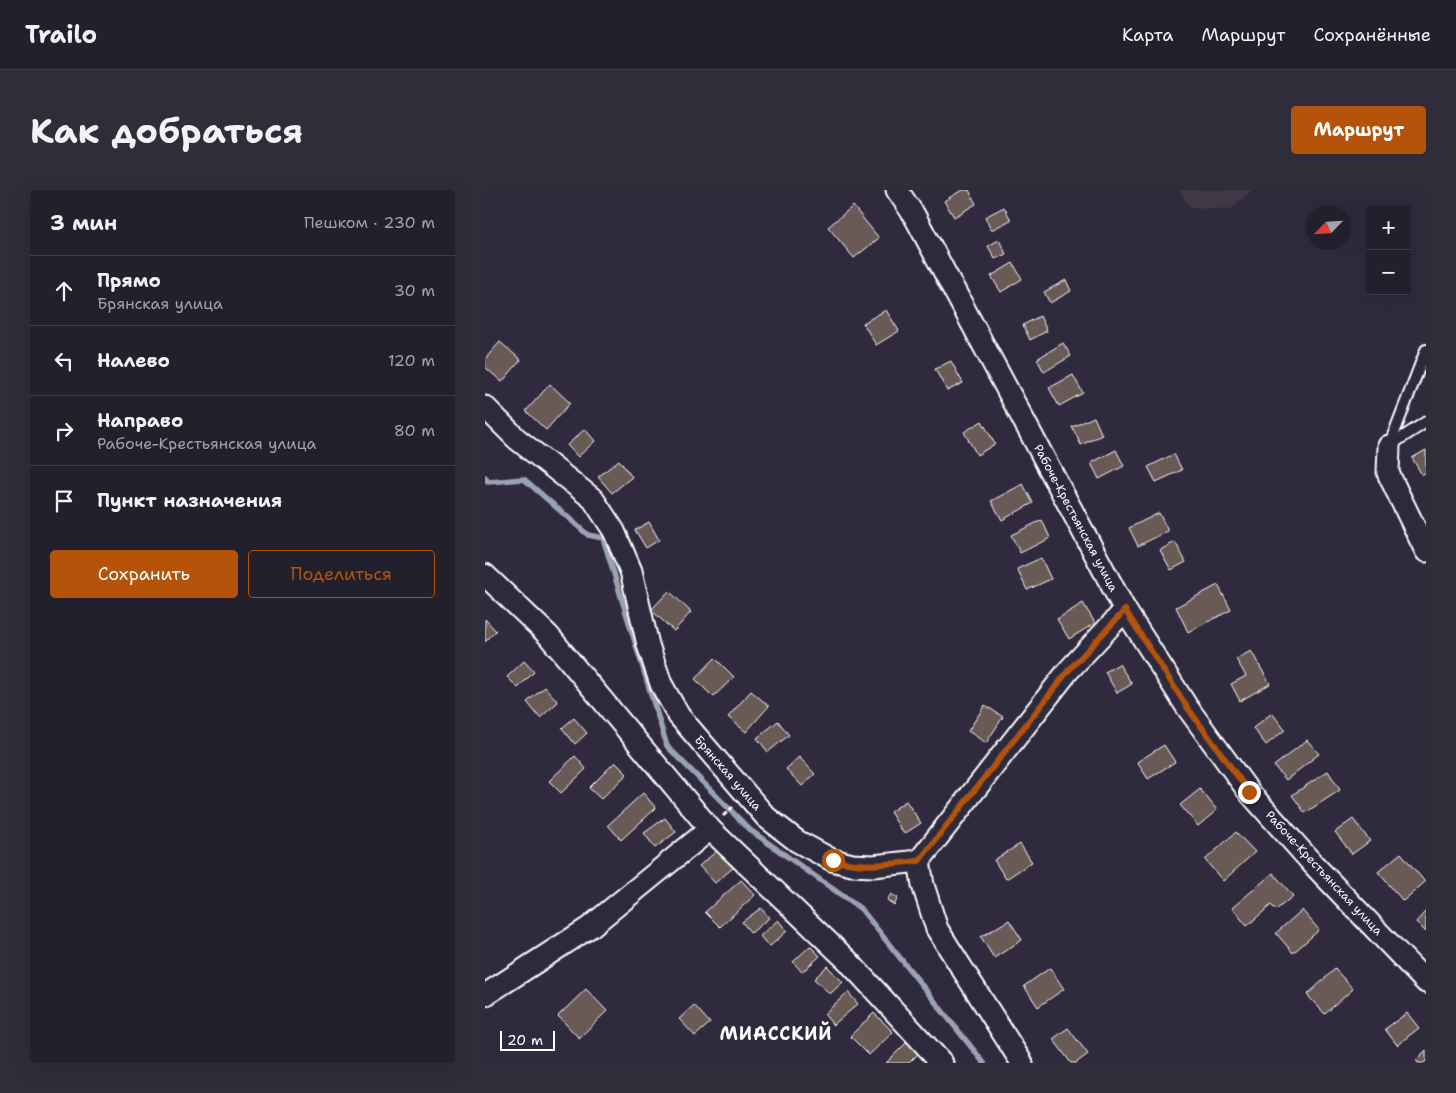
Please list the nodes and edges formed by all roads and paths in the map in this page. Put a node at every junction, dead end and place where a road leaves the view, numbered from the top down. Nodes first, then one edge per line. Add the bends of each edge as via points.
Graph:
1 (897, 190) edge
2 (1426, 350) edge
3 (485, 407) edge
4 (1426, 422) edge
5 (1389, 446) junction
6 (1426, 551) edge
7 (485, 575) edge
8 (1125, 610) junction
9 (710, 830) junction
10 (919, 861) junction
11 (1426, 982) edge
12 (485, 995) edge
13 (943, 1063) edge
14 (1021, 1063) edge

1 - 8 street, Рабоче-Крестьянская улица via 914,215
2 - 5 lane
3 - 10 street, Брянская улица via 517,439 593,499 614,531 631,571 648,645 661,684 679,716 766,817 797,841 833,860 873,866
4 - 5 lane
5 - 6 street via 1388,472
7 - 9 street via 548,635
8 - 10 street via 1068,671
8 - 11 street, Рабоче-Крестьянская улица via 1187,707 1249,792
9 - 12 street via 590,927
9 - 13 street via 847,960
10 - 14 street via 937,929

